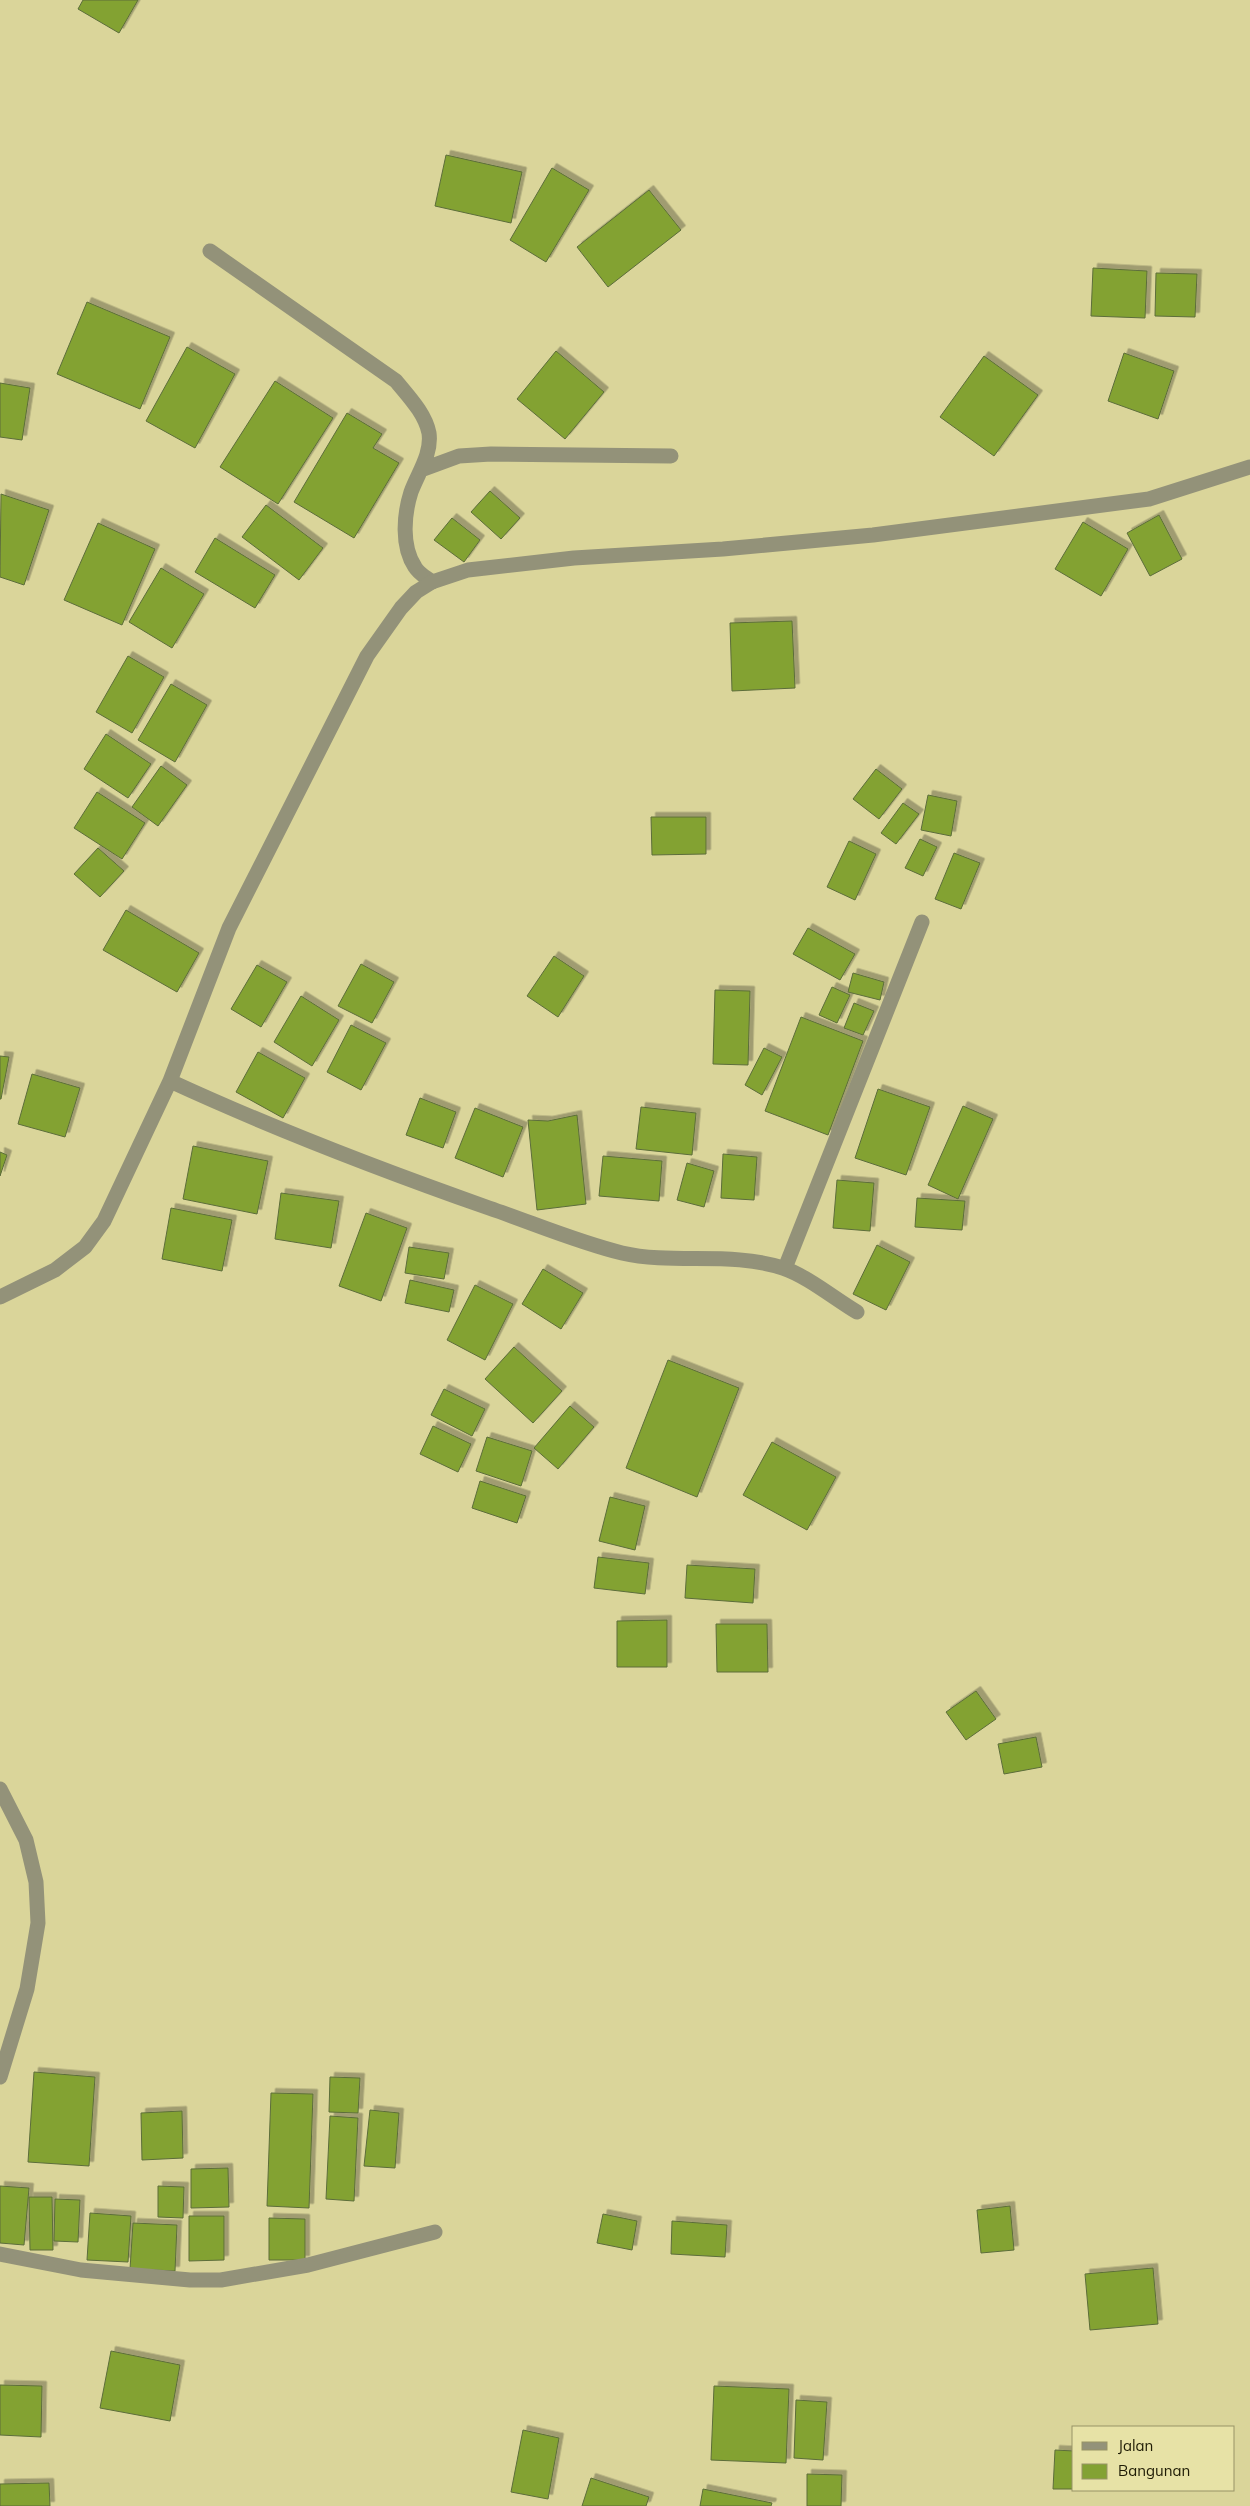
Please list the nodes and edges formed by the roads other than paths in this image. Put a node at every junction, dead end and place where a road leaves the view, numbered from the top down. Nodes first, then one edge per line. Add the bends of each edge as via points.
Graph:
1 (210, 251) dead end
2 (670, 456) dead end
3 (1250, 467) edge
4 (421, 470) junction
5 (432, 582) junction
6 (922, 922) dead end
7 (170, 1081) junction
8 (784, 1268) junction
9 (0, 1297) edge
10 (858, 1312) dead end
11 (0, 1789) edge
12 (0, 2077) edge
13 (435, 2232) dead end
14 (0, 2254) edge

1 - 4 street via 396,381 418,408 428,432
2 - 4 street via 491,454 459,456
3 - 5 street via 1139,500 873,535 574,558 468,570
4 - 5 street via 411,492 405,523 407,549 415,568
5 - 7 street via 416,592 401,608 366,656 229,928
6 - 8 street
7 - 8 street via 254,1119 410,1180 613,1250 646,1256 757,1261
7 - 9 street via 104,1220 85,1247 54,1270
8 - 10 street
11 - 12 street via 26,1840 36,1882 38,1924 27,1989
13 - 14 street via 308,2265 221,2280 81,2270

